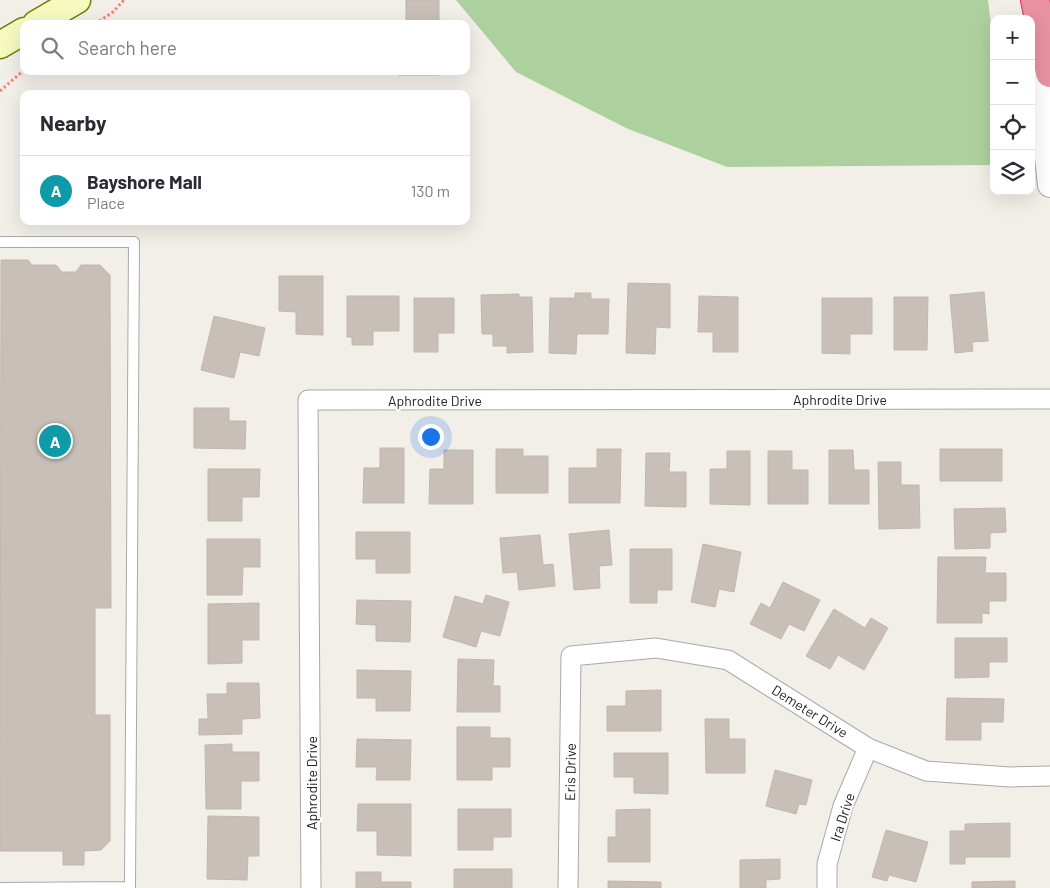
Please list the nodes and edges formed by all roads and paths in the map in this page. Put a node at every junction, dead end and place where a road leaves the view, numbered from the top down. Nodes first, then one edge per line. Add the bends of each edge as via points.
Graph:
1 (77, 0) edge
2 (124, 0) edge
3 (1030, 0) edge
4 (1035, 0) edge
5 (43, 20) edge
6 (100, 20) edge
7 (20, 33) edge
8 (0, 45) edge
9 (1050, 73) edge
10 (20, 74) edge
11 (0, 91) edge
12 (1050, 185) edge
13 (0, 242) edge
14 (1050, 399) edge
15 (571, 656) joint
16 (868, 748) junction
17 (1050, 776) edge
18 (0, 888) edge
19 (311, 888) edge
20 (568, 888) edge
21 (827, 888) edge

1 - 5 main road
2 - 6 path
3 - 12 street
4 - 9 highway
7 - 8 main road
10 - 11 path
13 - 18 lane via 134,242 130,887
14 - 19 street, Aphrodite Drive via 308,400
15 - 16 street, Demeter Drive via 656,648 728,660
15 - 20 street, Eris Drive
16 - 17 street, Demeter Drive via 926,772
16 - 21 street, Ira Drive via 843,806 827,864

